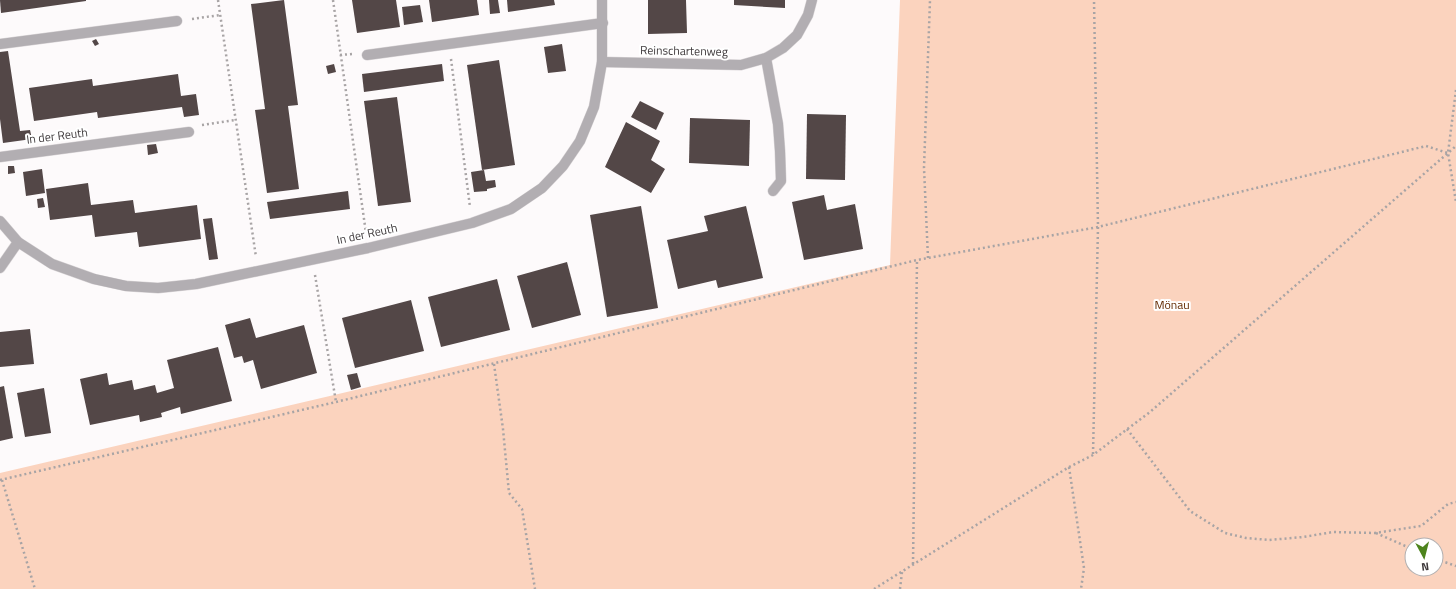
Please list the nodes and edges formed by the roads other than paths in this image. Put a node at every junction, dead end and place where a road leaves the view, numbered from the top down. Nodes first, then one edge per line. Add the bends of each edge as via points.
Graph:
1 (602, 0) edge
2 (812, 0) edge
3 (177, 21) road end
4 (603, 23) junction
5 (0, 44) edge
6 (368, 55) dead end
7 (766, 58) junction
8 (602, 62) junction
9 (189, 132) road end
10 (0, 157) edge
11 (773, 191) dead end
12 (0, 221) edge
13 (18, 242) junction
14 (0, 268) edge

1 - 4 street, In der Reuth
2 - 7 street, Reinschartenweg via 808,15 797,35 783,48
3 - 5 street
4 - 6 street
4 - 8 street, In der Reuth
7 - 8 street, Reinschartenweg via 741,65
7 - 11 street via 778,124 780,151 780,181
8 - 13 street, In der Reuth via 594,107 580,141 563,166 542,188 511,210 472,223 196,284 158,288 126,286 94,279 52,264
9 - 10 street, In der Reuth
12 - 13 street, In der Reuth
13 - 14 street

